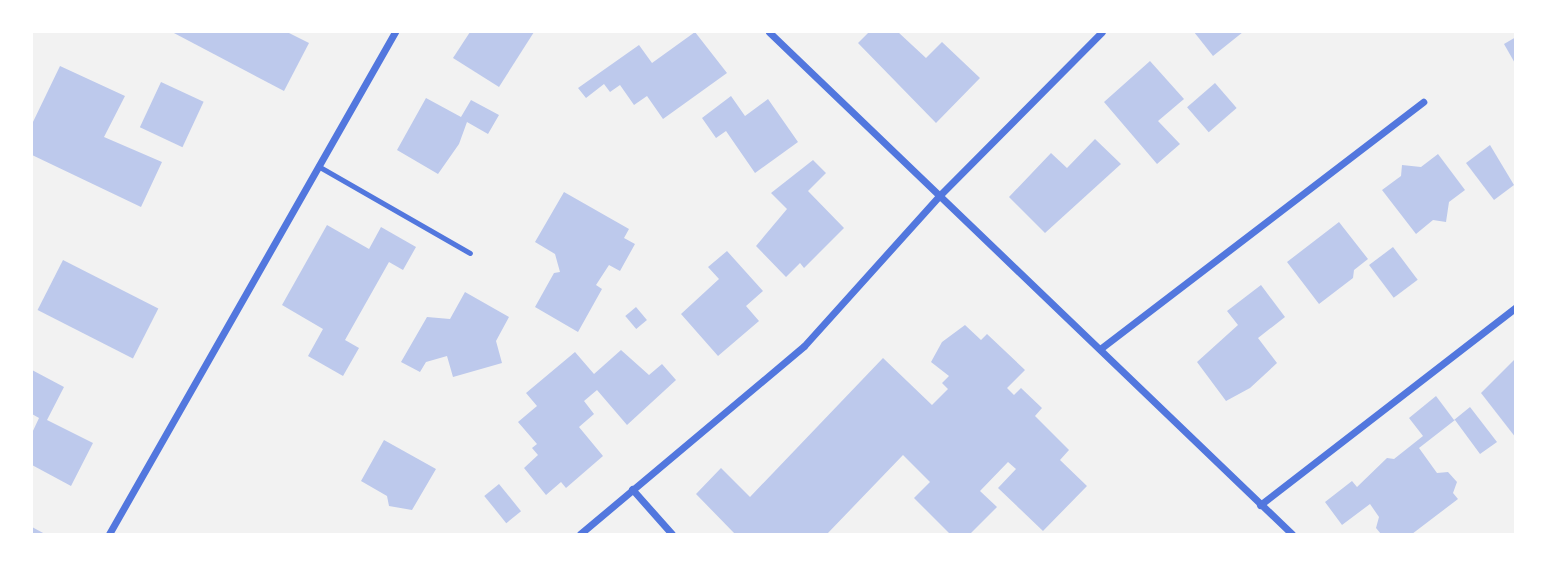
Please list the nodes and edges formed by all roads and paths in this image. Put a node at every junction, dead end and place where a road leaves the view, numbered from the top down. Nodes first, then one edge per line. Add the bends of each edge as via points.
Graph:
1 (395, 32) edge
2 (769, 32) edge
3 (1102, 32) edge
4 (1423, 102) dead end
5 (318, 166) junction
6 (939, 196) junction
7 (470, 253) dead end
8 (1516, 307) edge
9 (1100, 349) junction
10 (632, 489) junction
11 (1260, 505) junction
12 (108, 534) edge
13 (580, 534) edge
14 (672, 534) edge
15 (1292, 534) edge

1 - 5 street
2 - 6 street
3 - 6 street
4 - 9 street
5 - 7 lane
5 - 12 street
6 - 9 street
6 - 10 street via 804,346
8 - 11 street
9 - 11 street
10 - 13 street
10 - 14 street
11 - 15 street

